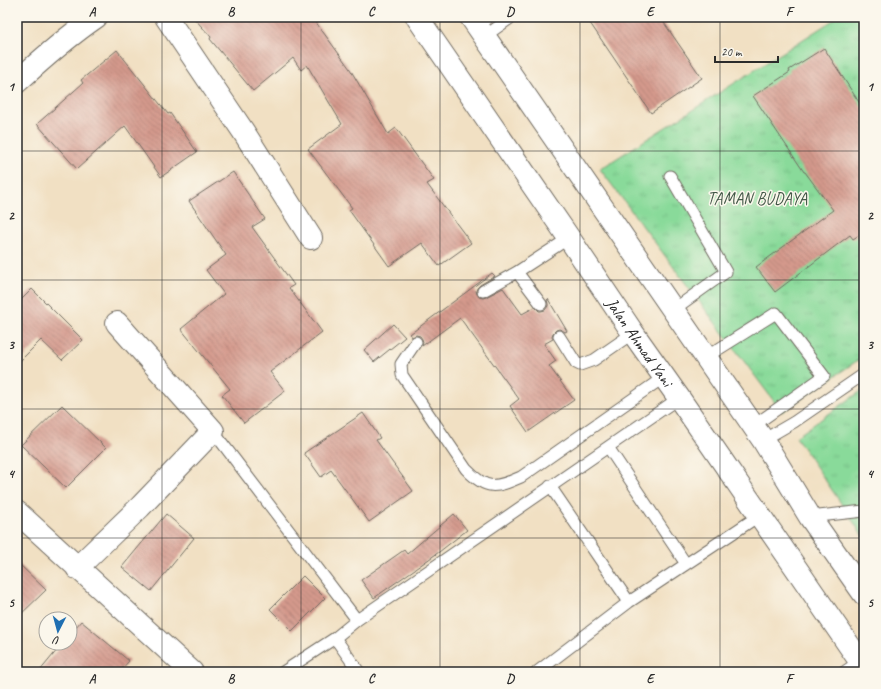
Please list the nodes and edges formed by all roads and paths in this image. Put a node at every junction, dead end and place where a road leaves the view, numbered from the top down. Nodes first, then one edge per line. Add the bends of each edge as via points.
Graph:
1 (96, 17) edge
2 (166, 17) edge
3 (417, 17) edge
4 (512, 17) edge
5 (480, 24) edge
6 (17, 82) edge
7 (670, 176) dead end
8 (311, 238) dead end
9 (569, 238) junction
10 (517, 272) junction
11 (483, 291) dead end
12 (540, 304) dead end
13 (673, 310) junction
14 (117, 323) dead end
15 (633, 333) junction
16 (559, 336) dead end
17 (416, 342) dead end
18 (706, 357) junction
19 (864, 374) edge
20 (664, 376) junction
21 (679, 398) junction
22 (213, 431) junction
23 (758, 433) junction
24 (608, 447) junction
25 (550, 486) junction
26 (864, 511) edge
27 (17, 512) edge
28 (760, 514) junction
29 (810, 517) junction
30 (686, 564) junction
31 (77, 568) junction
32 (864, 594) edge
33 (630, 602) junction
34 (357, 620) junction
35 (335, 638) junction
36 (856, 667) edge
37 (192, 672) edge
38 (283, 672) edge
39 (359, 672) edge
40 (537, 672) edge

1 - 6 main road via 49,52
2 - 8 main road
3 - 9 main road, Jalan Ahmad Yani
4 - 5 lane
5 - 13 main road
7 - 13 lane via 726,272
9 - 10 lane
9 - 15 main road, Jalan Ahmad Yani
10 - 11 lane
10 - 12 lane
13 - 18 main road
14 - 22 main road
15 - 16 lane via 594,360 580,365 576,363
15 - 20 main road, Jalan Ahmad Yani
17 - 20 lane via 402,364 402,375 466,469 476,479 495,486 521,477
18 - 23 main road
18 - 23 lane via 776,313 824,376
19 - 23 lane via 794,422
20 - 21 main road, Jalan Ahmad Yani
21 - 24 lane
21 - 28 main road, Jalan Ahmad Yani
22 - 31 main road
22 - 34 lane
23 - 29 main road
24 - 25 lane
24 - 30 lane
25 - 33 lane
25 - 34 lane
26 - 29 lane
27 - 31 main road
28 - 30 lane
28 - 36 main road, Jalan Ahmad Yani
29 - 32 main road
30 - 33 lane
31 - 37 main road
33 - 40 lane
34 - 35 lane
35 - 38 lane
35 - 39 lane

